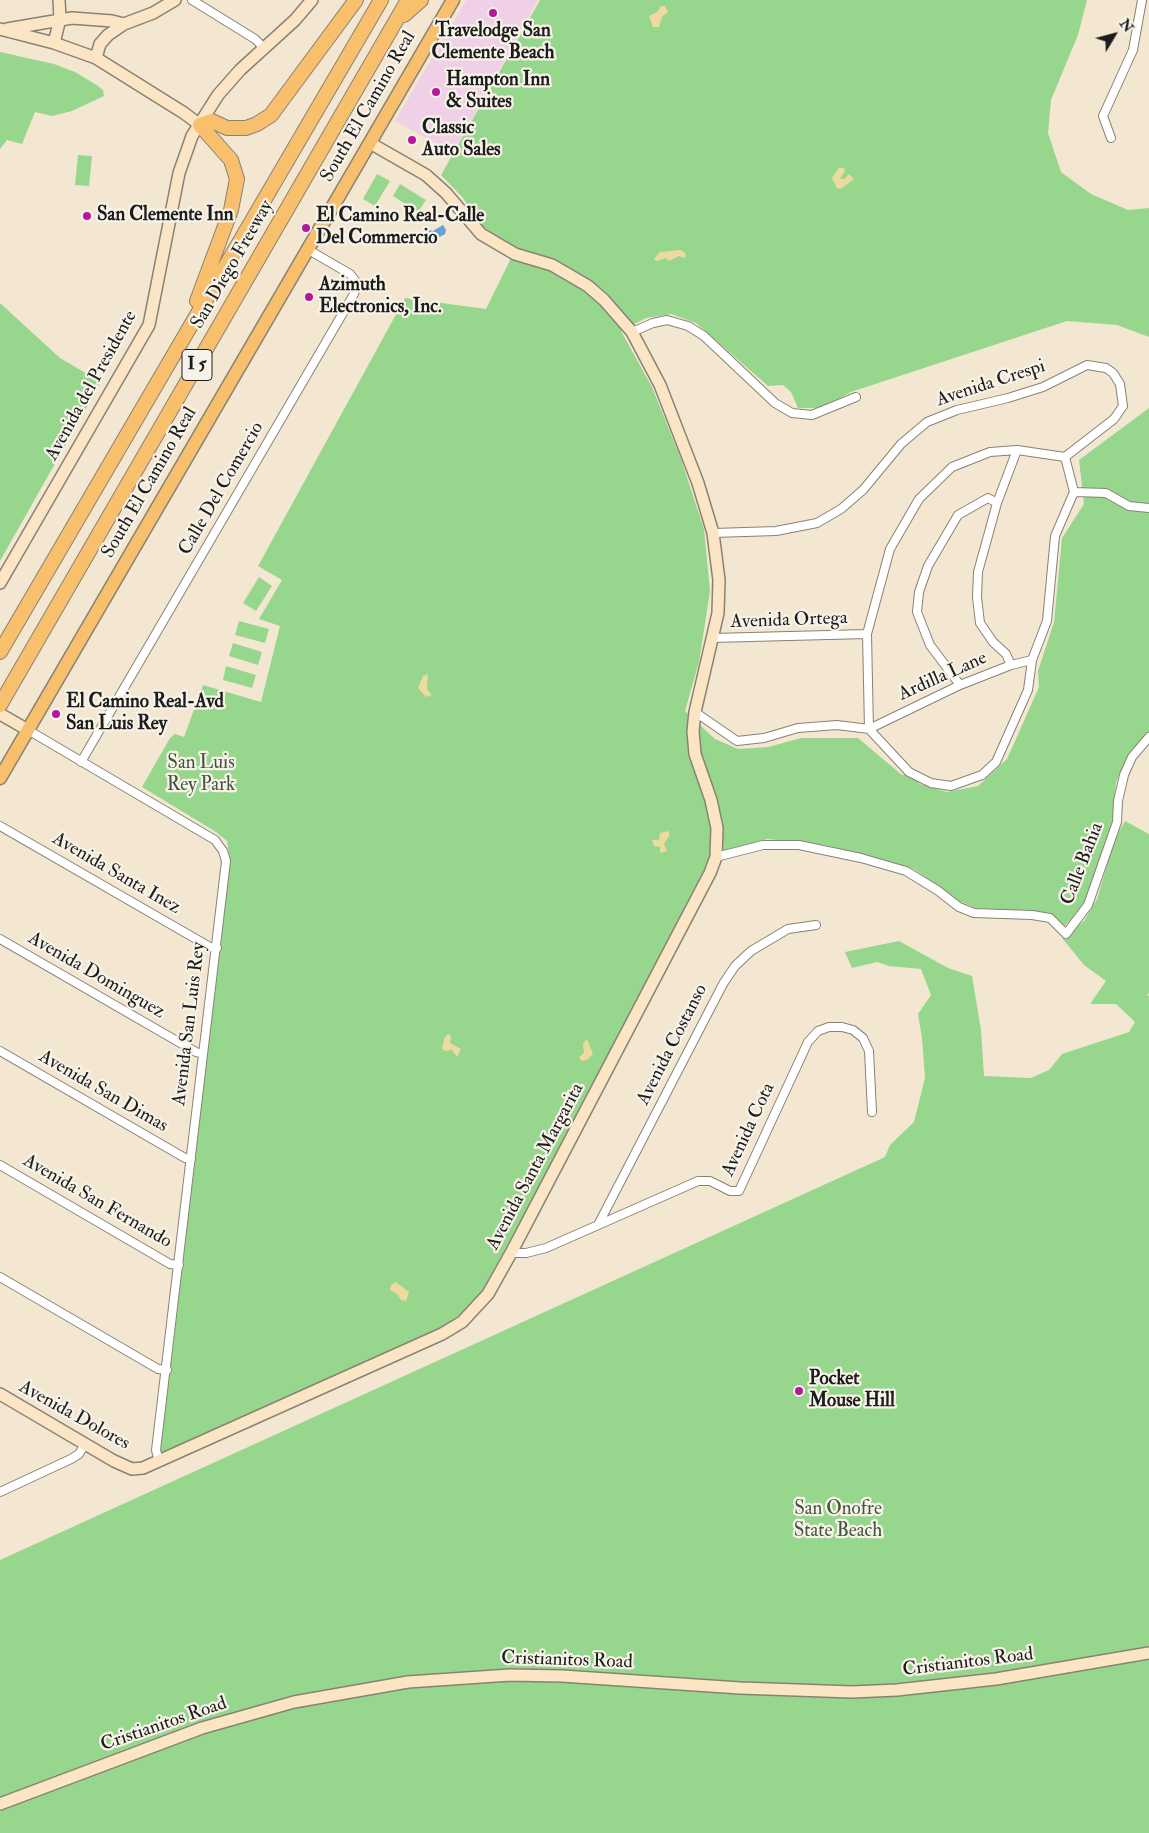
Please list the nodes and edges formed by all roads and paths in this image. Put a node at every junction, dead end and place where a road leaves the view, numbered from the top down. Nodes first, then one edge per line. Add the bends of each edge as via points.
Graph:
1 (59, 0) edge
2 (175, 0) edge
3 (192, 0) edge
4 (312, 0) edge
5 (356, 0) edge
6 (381, 0) edge
7 (408, 0) edge
8 (421, 0) edge
9 (453, 0) edge
10 (1142, 0) edge
11 (60, 19) junction
12 (124, 24) junction
13 (394, 24) junction
14 (1, 29) edge
15 (54, 43) junction
16 (265, 49) junction
17 (96, 58) junction
18 (200, 125) junction
19 (1111, 138) dead end
20 (370, 143) junction
21 (307, 249) junction
22 (632, 332) junction
23 (183, 337) junction
24 (856, 397) dead end
25 (1017, 450) junction
26 (1065, 457) junction
27 (1074, 492) junction
28 (997, 503) junction
29 (1149, 508) edge
30 (713, 533) junction
31 (0, 583) edge
32 (867, 634) junction
33 (712, 638) junction
34 (0, 652) edge
35 (1032, 660) junction
36 (1011, 665) junction
37 (960, 685) junction
38 (0, 705) edge
39 (695, 712) junction
40 (0, 714) edge
41 (28, 730) junction
42 (869, 730) junction
43 (1149, 737) edge
44 (81, 762) junction
45 (0, 778) edge
46 (0, 826) edge
47 (716, 857) junction
48 (816, 925) dead end
49 (0, 939) edge
50 (217, 948) junction
51 (0, 1051) edge
52 (203, 1054) junction
53 (872, 1112) dead end
54 (191, 1159) junction
55 (0, 1165) edge
56 (599, 1223) junction
57 (511, 1253) junction
58 (179, 1266) junction
59 (0, 1277) edge
60 (167, 1370) junction
61 (0, 1394) edge
62 (85, 1444) junction
63 (159, 1462) junction
64 (0, 1492) edge
65 (1149, 1653) edge
66 (0, 1804) edge

1 - 11 street
2 - 12 street
3 - 16 street via 255,39
4 - 16 street, Avenida del Presidente
5 - 18 highway via 271,114 246,128 227,128 212,121
6 - 23 highway, San Diego Freeway / I 5
7 - 13 highway, San Diego Freeway / I 5
8 - 13 highway
9 - 20 main road, South El Camino Real
10 - 19 street via 1132,50 1103,116
11 - 12 street
11 - 14 street
11 - 15 street
12 - 17 street via 100,44
13 - 38 highway, San Diego Freeway / I 5
14 - 15 street
15 - 17 street
16 - 18 street, Avenida del Presidente via 218,94
17 - 18 street
18 - 23 highway via 231,160 237,179 231,210
18 - 31 street, Avenida del Presidente via 192,136 179,173 149,325
20 - 21 main road, South El Camino Real
20 - 22 street, Avenida Santa Margarita via 426,175 481,234 515,254 552,265 588,286
21 - 41 main road, South El Camino Real
21 - 44 street, Calle Del Comercio via 350,274 357,283 354,294
22 - 24 street via 667,320 688,326 704,336 776,403 792,413 812,415
22 - 30 street, Avenida Santa Margarita via 660,385 698,483
23 - 34 highway, San Diego Freeway / I 5
25 - 26 street
25 - 28 street
25 - 32 street via 990,452 952,467 919,499 890,549
26 - 27 street
26 - 30 street, Avenida Crespi via 1114,418 1122,406 1120,384 1114,373 1106,368 1087,365 1043,387 957,410 928,422 901,444 863,490 841,510 816,523 776,531
27 - 29 street via 1106,493 1129,506
27 - 35 street via 1055,536 1047,621
28 - 36 street via 978,572 977,597 980,623 1006,654
28 - 37 street via 988,498 958,516 928,566 919,592 917,612 930,645
30 - 33 street, Avenida Santa Margarita via 719,580 718,613
32 - 33 street, Avenida Ortega
32 - 42 street
33 - 39 street, Avenida Santa Margarita
35 - 36 street, Ardilla Lane
35 - 42 street via 1028,690 998,756 990,768 975,780 951,786 931,783 910,772
36 - 37 street, Ardilla Lane
37 - 42 street, Ardilla Lane
39 - 42 street via 737,741 764,738 798,728 837,725
39 - 47 street, Avenida Santa Margarita via 695,754 717,828
40 - 41 street, Avenida San Luis Rey
41 - 44 street, Avenida San Luis Rey
41 - 45 main road, South El Camino Real
43 - 47 street, Calle Bahia via 1132,757 1124,775 1117,822 1088,905 1066,934 1050,918 1032,914 974,913 959,907 906,871 861,858 799,845 763,845
44 - 50 street, Avenida San Luis Rey via 215,840 226,861
46 - 50 street, Avenida Santa Inez via 210,947
47 - 57 street, Avenida Santa Margarita
48 - 56 street, Avenida Costanso via 788,929 751,951 735,966
49 - 52 street, Avenida Dominguez
50 - 52 street, Avenida San Luis Rey
51 - 54 street, Avenida San Dimas
52 - 54 street, Avenida San Luis Rey
53 - 56 street, Avenida Cota via 870,1051 863,1038 842,1026 824,1029 808,1042 739,1191 730,1191 710,1181 698,1181
54 - 58 street, Avenida San Luis Rey
55 - 58 street, Avenida San Fernando via 170,1264
56 - 57 street, Avenida Cota via 546,1248
57 - 63 street, Avenida Santa Margarita via 477,1307 462,1322 442,1334
58 - 60 street, Avenida San Luis Rey
59 - 60 street via 158,1368
60 - 63 street, Avenida San Luis Rey via 156,1450
61 - 62 street, Avenida Dolores
62 - 63 street, Avenida Dolores via 132,1468
62 - 64 street via 71,1459
65 - 66 street, Cristianitos Road via 996,1678 897,1690 740,1688 518,1675 408,1682 294,1702 202,1728

